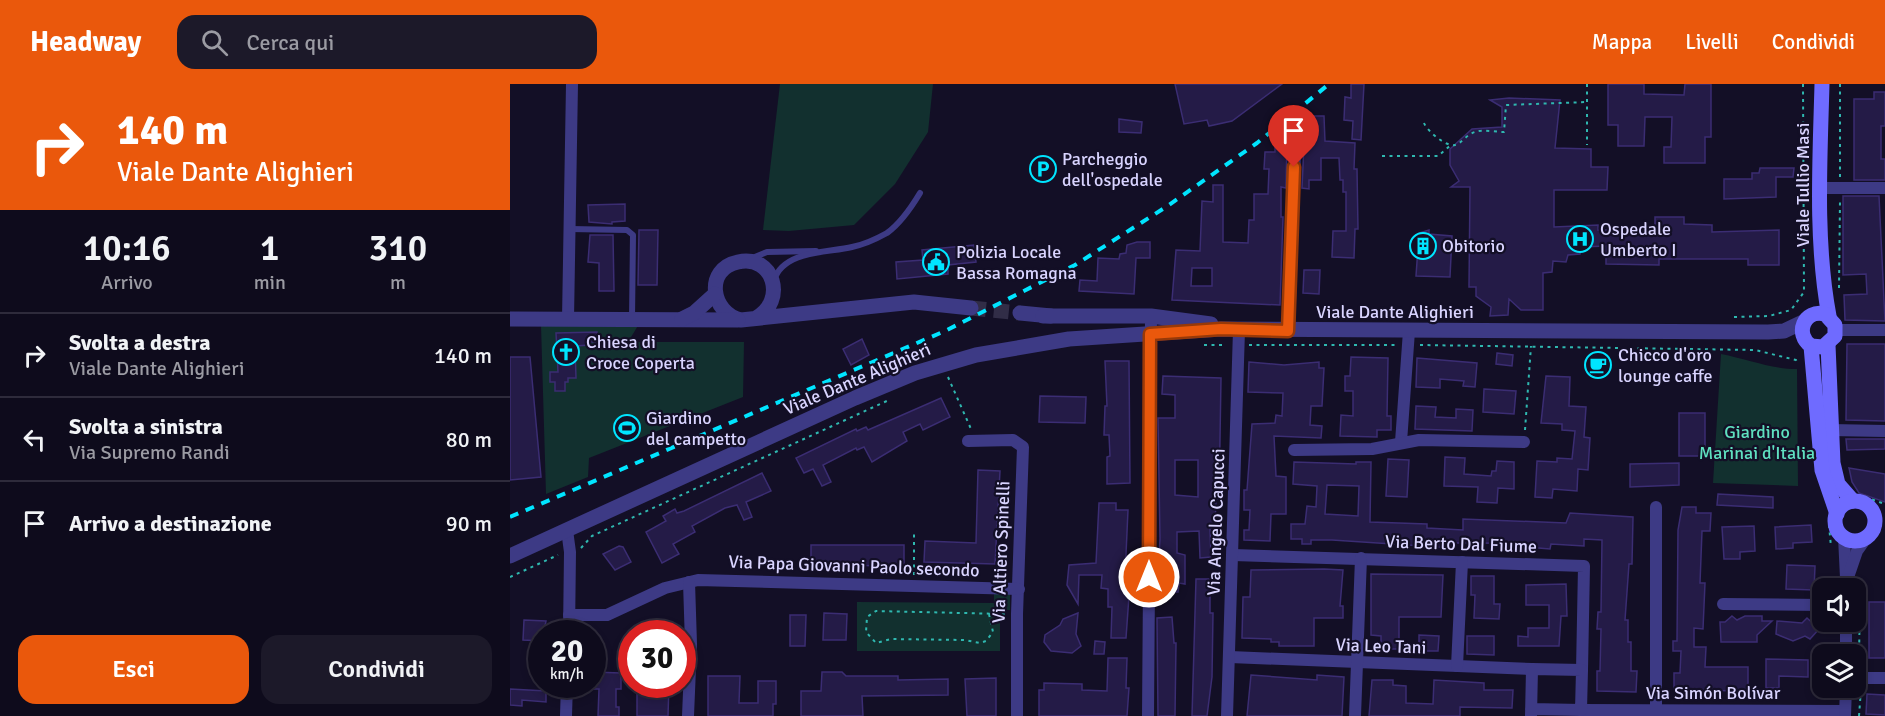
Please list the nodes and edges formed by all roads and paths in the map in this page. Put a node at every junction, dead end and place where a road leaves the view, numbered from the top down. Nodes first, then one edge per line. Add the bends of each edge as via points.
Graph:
1 (572, 84) edge
2 (1587, 84) edge
3 (1803, 84) edge
4 (1822, 84) edge
5 (1840, 84) edge
6 (1587, 102) junction
7 (1424, 123) dead end
8 (1296, 124) dead end
9 (1451, 145) junction
10 (1587, 145) dead end
11 (1382, 156) dead end
12 (1821, 188) junction
13 (1840, 188) junction
14 (1885, 188) edge
15 (920, 193) dead end
16 (570, 229) junction
17 (820, 251) junction
18 (746, 261) junction
19 (773, 282) junction
20 (1823, 286) junction
21 (715, 294) junction
22 (1839, 295) dead end
23 (773, 300) junction
24 (971, 308) tunnel mouth
25 (796, 313) junction
26 (1020, 314) tunnel mouth
27 (1134, 315) junction
28 (1043, 316) junction
29 (1151, 316) junction
30 (1734, 317) dead end
31 (1808, 318) junction
32 (510, 319) edge
33 (568, 319) junction
34 (632, 319) junction
35 (748, 319) junction
36 (677, 320) junction
37 (1833, 323) junction
38 (1221, 329) junction
39 (1885, 330) edge
40 (1288, 331) junction
41 (1784, 331) junction
42 (1131, 334) junction
43 (1150, 334) junction
44 (1239, 337) junction
45 (1408, 338) junction
46 (1808, 342) junction
47 (1203, 345) dead end
48 (1828, 345) junction
49 (1531, 346) junction
50 (1801, 368) dead end
51 (958, 374) dead end
52 (948, 377) junction
53 (939, 379) dead end
54 (891, 399) dead end
55 (1830, 430) junction
56 (1885, 431) edge
57 (972, 441) joint
58 (1401, 442) junction
59 (1524, 442) joint
60 (1294, 450) dead end
61 (1856, 496) junction
62 (1656, 507) dead end
63 (1881, 511) edge
64 (1833, 517) junction
65 (567, 530) junction
66 (1875, 531) edge
67 (915, 533) dead end
68 (1844, 537) junction
69 (578, 552) dead end
70 (561, 554) dead end
71 (1233, 555) junction
72 (510, 556) edge
73 (1845, 556) junction
74 (1361, 558) junction
75 (1462, 562) junction
76 (510, 577) edge
77 (1846, 578) edge
78 (1849, 578) edge
79 (689, 582) junction
80 (914, 587) junction
81 (1019, 589) junction
82 (1724, 604) dead end
83 (1812, 605) edge
84 (988, 614) junction
85 (1017, 614) junction
86 (569, 615) junction
87 (569, 620) edge
88 (1859, 632) edge
89 (1230, 657) junction
90 (1358, 664) junction
91 (1456, 666) junction
92 (1532, 669) junction
93 (1582, 670) junction
94 (1880, 678) edge
95 (567, 698) edge
96 (1846, 698) edge
97 (1581, 710) junction
98 (1531, 712) edge
99 (1845, 713) edge
100 (1656, 714) edge
101 (566, 716) edge
102 (688, 716) edge
103 (1017, 716) edge
104 (1148, 716) edge
105 (1227, 716) edge
106 (1355, 716) edge
107 (1859, 716) edge

1 - 16 street
2 - 6 path
3 - 30 path via 1804,292 1791,310 1769,316
4 - 12 main road, Viale Tullio Masi
5 - 13 path
6 - 9 path via 1506,105 1504,132 1475,132
6 - 10 path
7 - 9 path via 1426,129
8 - 40 street
9 - 11 path via 1438,156
12 - 13 street
12 - 20 main road, Viale Tullio Masi
13 - 14 street
13 - 22 path
15 - 17 lane via 907,214 887,233 854,247
16 - 33 street
16 - 34 lane via 627,230 634,237
17 - 18 lane via 767,252
17 - 19 lane via 785,264
18 - 19 street via 766,270
18 - 21 street via 723,270
19 - 23 street
20 - 31 main road, Viale Tullio Masi
20 - 37 main road, Viale Tullio Masi
21 - 35 street via 726,314
21 - 36 street via 694,313
23 - 25 street
23 - 35 street via 766,311
24 - 25 street via 914,302
25 - 35 street
26 - 28 street
27 - 28 street
27 - 29 street
27 - 42 street
28 - 42 street via 1119,322
29 - 38 street via 1202,322
29 - 43 street
31 - 37 main road via 1820,313
31 - 41 street, Viale Dante Alighieri
31 - 46 main road, Viale Tullio Masi via 1802,330
32 - 33 street
33 - 34 street
34 - 36 street
35 - 36 street
37 - 39 street
37 - 48 main road
38 - 43 street, Viale Dante Alighieri
38 - 44 street, Viale Dante Alighieri
40 - 44 street, Viale Dante Alighieri
40 - 45 street, Viale Dante Alighieri
41 - 45 street, Viale Dante Alighieri
41 - 46 street, Viale Dante Alighieri
42 - 43 street, Viale Dante Alighieri
42 - 65 street, Viale Dante Alighieri via 1069,339 976,355 915,373
43 - 104 street
44 - 45 path
44 - 47 path
44 - 71 street, Via Angelo Capucci
45 - 49 path
45 - 58 street
46 - 48 main road
46 - 64 main road, Viale Tullio Masi via 1822,470
48 - 55 main road
49 - 50 path via 1755,350 1796,360
49 - 59 path
51 - 52 path
52 - 53 path
52 - 57 path
54 - 69 path via 592,536
55 - 56 street
55 - 61 main road via 1838,484
57 - 81 street, Via Altiero Spinelli via 1013,440 1023,447
58 - 59 street
58 - 60 street via 1372,449
61 - 63 main road
61 - 63 path via 1872,501
61 - 64 main road
62 - 100 street
63 - 66 main road
64 - 68 main road, Viale Tullio Masi
64 - 73 path via 1832,555
65 - 72 street, Viale Dante Alighieri
65 - 86 street
66 - 68 main road via 1855,540
66 - 78 street via 1857,552
67 - 80 path
68 - 73 street
70 - 76 path
71 - 74 street, Via Berto Dal Fiume
71 - 89 street, Via Angelo Capucci
73 - 77 street
74 - 75 street, Via Berto Dal Fiume
74 - 90 street
75 - 91 street
75 - 93 street, Via Berto Dal Fiume via 1584,566
79 - 80 street, Via Papa Giovanni Paolo secondo
79 - 86 street, Via Papa Giovanni Paolo secondo via 665,588 607,615
79 - 102 street
80 - 81 street, Via Papa Giovanni Paolo secondo
81 - 85 street, Via Altiero Spinelli
82 - 83 street
84 - 84 path via 876,610 867,617 866,632 876,643 891,639 980,643 993,632
84 - 85 path
85 - 103 street, Via Altiero Spinelli
86 - 87 street
88 - 94 path via 1859,671 1875,673
89 - 90 street, Via Leo Tani
89 - 105 street, Via Angelo Capucci
90 - 91 street, Via Leo Tani
90 - 106 street
91 - 92 street, Via Leo Tani
92 - 93 street, Via Leo Tani
92 - 98 street
93 - 97 street
94 - 107 path via 1859,691
95 - 101 street
96 - 99 street
97 - 98 street, Via Simón Bolívar
97 - 100 street, Via Simón Bolívar
99 - 100 street, Via Simón Bolívar

